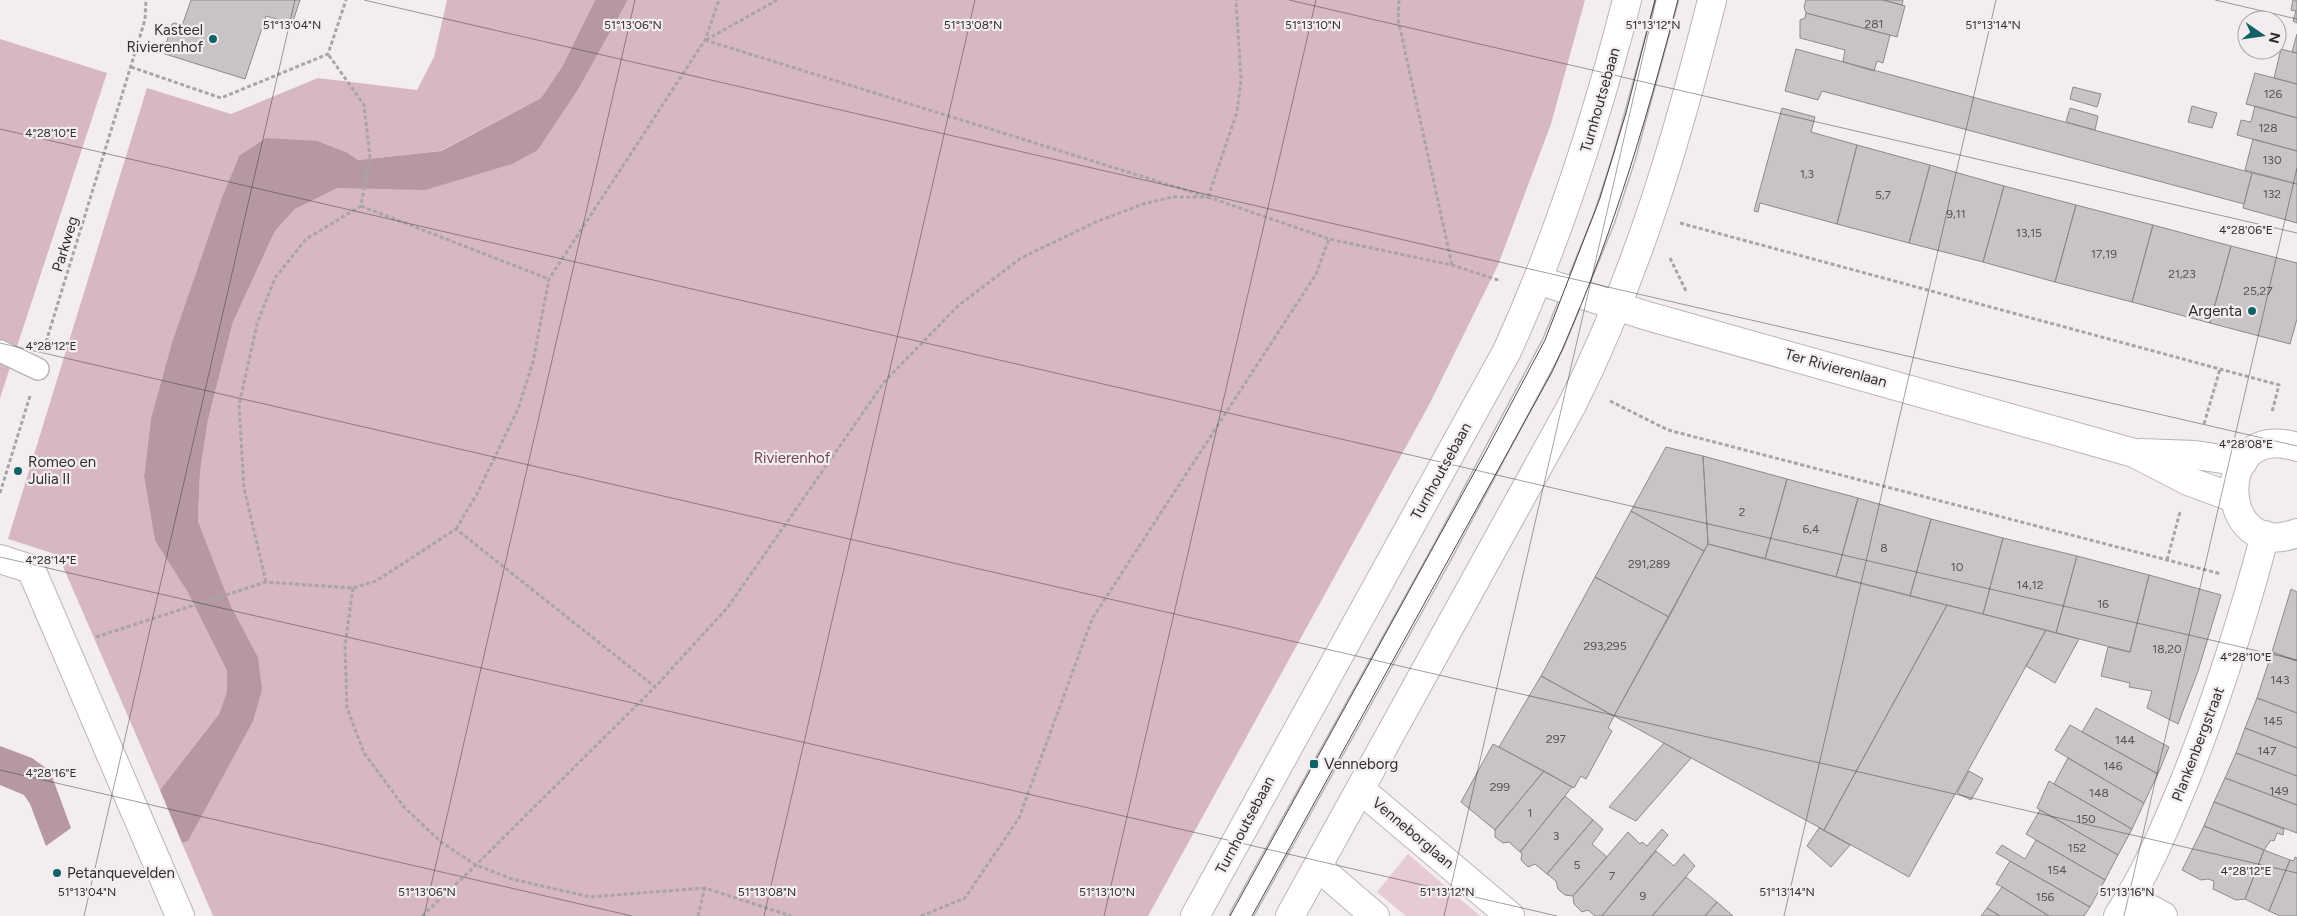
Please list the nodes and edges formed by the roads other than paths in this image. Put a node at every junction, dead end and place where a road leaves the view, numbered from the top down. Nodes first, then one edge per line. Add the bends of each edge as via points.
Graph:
1 (1627, 0) edge
2 (1667, 0) edge
3 (1712, 0) edge
4 (1536, 287) junction
5 (1576, 292) junction
6 (1618, 306) junction
7 (0, 351) edge
8 (38, 369) road end
9 (2297, 447) edge
10 (2134, 452) junction
11 (2242, 462) junction
12 (2234, 498) junction
13 (2297, 533) edge
14 (2265, 535) junction
15 (0, 559) edge
16 (1361, 790) junction
17 (1318, 867) junction
18 (2124, 907) edge
19 (180, 916) edge
20 (1195, 916) edge
21 (1241, 916) edge
22 (1290, 916) edge
23 (1375, 916) edge
24 (1510, 916) edge
25 (2163, 916) edge

1 - 4 street, Turnhoutsebaan via 1589,139
2 - 5 lane via 1624,158
3 - 6 street via 1652,214
4 - 5 street, Ter Rivierenlaan
4 - 20 street, Turnhoutsebaan via 1507,351
5 - 6 street, Ter Rivierenlaan
5 - 21 lane via 1542,368
6 - 10 street, Ter Rivierenlaan
6 - 16 street via 1600,351 1572,405
7 - 8 lane
9 - 11 street via 2263,446
10 - 11 street, Ter Rivierenlaan via 2195,455
10 - 12 street, Ter Rivierenlaan via 2188,481
11 - 12 street via 2233,485
12 - 14 street via 2244,521
13 - 14 street via 2275,537
14 - 18 street, Plankenbergstraat via 2210,718 2171,815
15 - 19 street via 30,569
16 - 17 street
16 - 24 street, Venneborglaan
17 - 22 street
17 - 23 street
18 - 25 street

